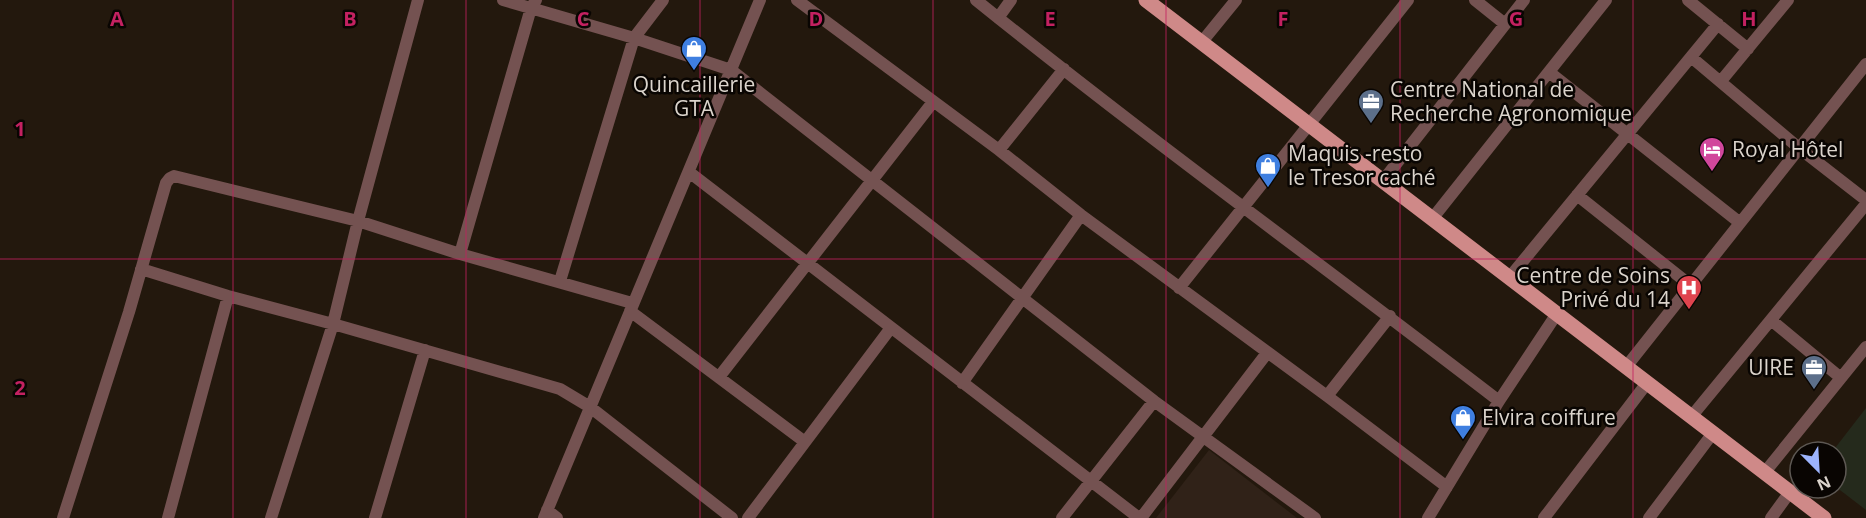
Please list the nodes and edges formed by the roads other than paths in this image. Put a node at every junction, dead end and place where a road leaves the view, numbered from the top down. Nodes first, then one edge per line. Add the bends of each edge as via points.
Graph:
1 (418, 0) edge
2 (503, 0) edge
3 (663, 0) edge
4 (760, 0) edge
5 (796, 0) edge
6 (976, 0) edge
7 (1011, 0) edge
8 (1146, 0) edge
9 (1236, 0) edge
10 (1408, 0) edge
11 (1475, 0) edge
12 (1524, 0) edge
13 (1606, 0) edge
14 (1688, 0) edge
15 (1788, 0) edge
16 (534, 4) edge
17 (998, 18) junction
18 (1505, 24) junction
19 (1718, 24) junction
20 (634, 38) junction
21 (1201, 43) junction
22 (1748, 48) junction
23 (1691, 57) junction
24 (1866, 64) edge
25 (1064, 69) junction
26 (731, 70) junction
27 (1549, 72) junction
28 (1721, 81) junction
29 (933, 102) junction
30 (1307, 124) junction
31 (1627, 135) junction
32 (1799, 147) junction
33 (999, 150) junction
34 (689, 172) junction
35 (873, 180) junction
36 (1382, 182) junction
37 (1577, 195) junction
38 (1866, 202) edge
39 (1242, 207) junction
40 (1081, 215) junction
41 (1432, 219) junction
42 (358, 221) junction
43 (1739, 222) junction
44 (460, 254) junction
45 (807, 263) junction
46 (141, 269) junction
47 (1509, 278) junction
48 (560, 281) junction
49 (1690, 285) junction
50 (1179, 288) junction
51 (228, 296) junction
52 (1022, 298) junction
53 (631, 307) junction
54 (1556, 315) junction
55 (1390, 316) junction
56 (1771, 320) junction
57 (333, 324) junction
58 (891, 329) junction
59 (1866, 347) edge
60 (425, 350) junction
61 (1267, 353) junction
62 (1626, 367) junction
63 (720, 377) junction
64 (1840, 378) junction
65 (962, 382) junction
66 (1647, 383) junction
67 (1328, 396) junction
68 (1499, 400) junction
69 (1154, 401) junction
70 (590, 407) junction
71 (1691, 417) junction
72 (1713, 433) junction
73 (1203, 437) junction
74 (805, 442) junction
75 (1765, 472) junction
76 (1090, 481) junction
77 (1447, 487) junction
78 (1788, 490) edge
79 (1788, 495) edge
80 (1800, 500) edge
81 (549, 515) edge
82 (63, 518) edge
83 (168, 518) edge
84 (271, 518) edge
85 (375, 518) edge
86 (732, 518) edge
87 (748, 518) edge
88 (1062, 518) edge
89 (1140, 518) edge
90 (1315, 518) edge
91 (1428, 518) edge
92 (1544, 518) edge
93 (1649, 518) edge
94 (1771, 518) edge
95 (1824, 518) edge

1 - 42 street
2 - 16 street
3 - 20 street
4 - 26 street
5 - 29 street
6 - 17 street
7 - 17 street
8 - 21 main road
9 - 21 street
10 - 30 street
11 - 18 street
12 - 18 street
13 - 27 street
14 - 19 street
15 - 22 street
16 - 20 street
16 - 44 street
17 - 25 street
18 - 36 street
19 - 22 street
19 - 23 street
20 - 26 street
20 - 48 street
21 - 30 main road
22 - 28 street
23 - 28 street
23 - 31 street
24 - 32 street
25 - 33 street
25 - 39 street
26 - 34 street
26 - 35 street
27 - 31 street
27 - 41 street
28 - 32 street
29 - 33 street
29 - 35 street
30 - 36 main road
30 - 39 street
31 - 37 street
31 - 43 street
32 - 38 street
32 - 43 street
33 - 40 street
34 - 45 street
34 - 53 street
35 - 45 street
35 - 52 street
36 - 41 main road
37 - 47 street
37 - 49 street
38 - 56 street
39 - 50 street
39 - 55 street
40 - 50 street
40 - 52 street
41 - 47 main road
42 - 44 street
42 - 46 street via 174,176 166,183
42 - 57 street
43 - 49 street
44 - 48 street
45 - 58 street
45 - 63 street
46 - 51 street
46 - 82 street
47 - 54 main road
48 - 53 street
49 - 62 street
50 - 61 street
51 - 57 street
51 - 83 street
52 - 65 street
52 - 69 street
53 - 63 street
53 - 70 street
54 - 62 main road
54 - 68 street
55 - 67 street
55 - 68 street
56 - 64 street
56 - 71 street
57 - 60 street
57 - 84 street
58 - 65 street
58 - 74 street
59 - 64 street
60 - 70 street via 543,382
60 - 85 street
61 - 67 street
61 - 73 street
62 - 66 main road
63 - 74 street
64 - 75 street
65 - 76 street
66 - 71 main road
66 - 92 street
67 - 77 street
68 - 77 street
69 - 73 street
69 - 76 street
70 - 81 street
70 - 86 street
71 - 72 main road
72 - 75 main road
72 - 93 street
73 - 89 street
73 - 90 street
74 - 87 street
75 - 78 main road
76 - 88 street
76 - 89 street
77 - 91 street
79 - 94 street
80 - 95 main road

